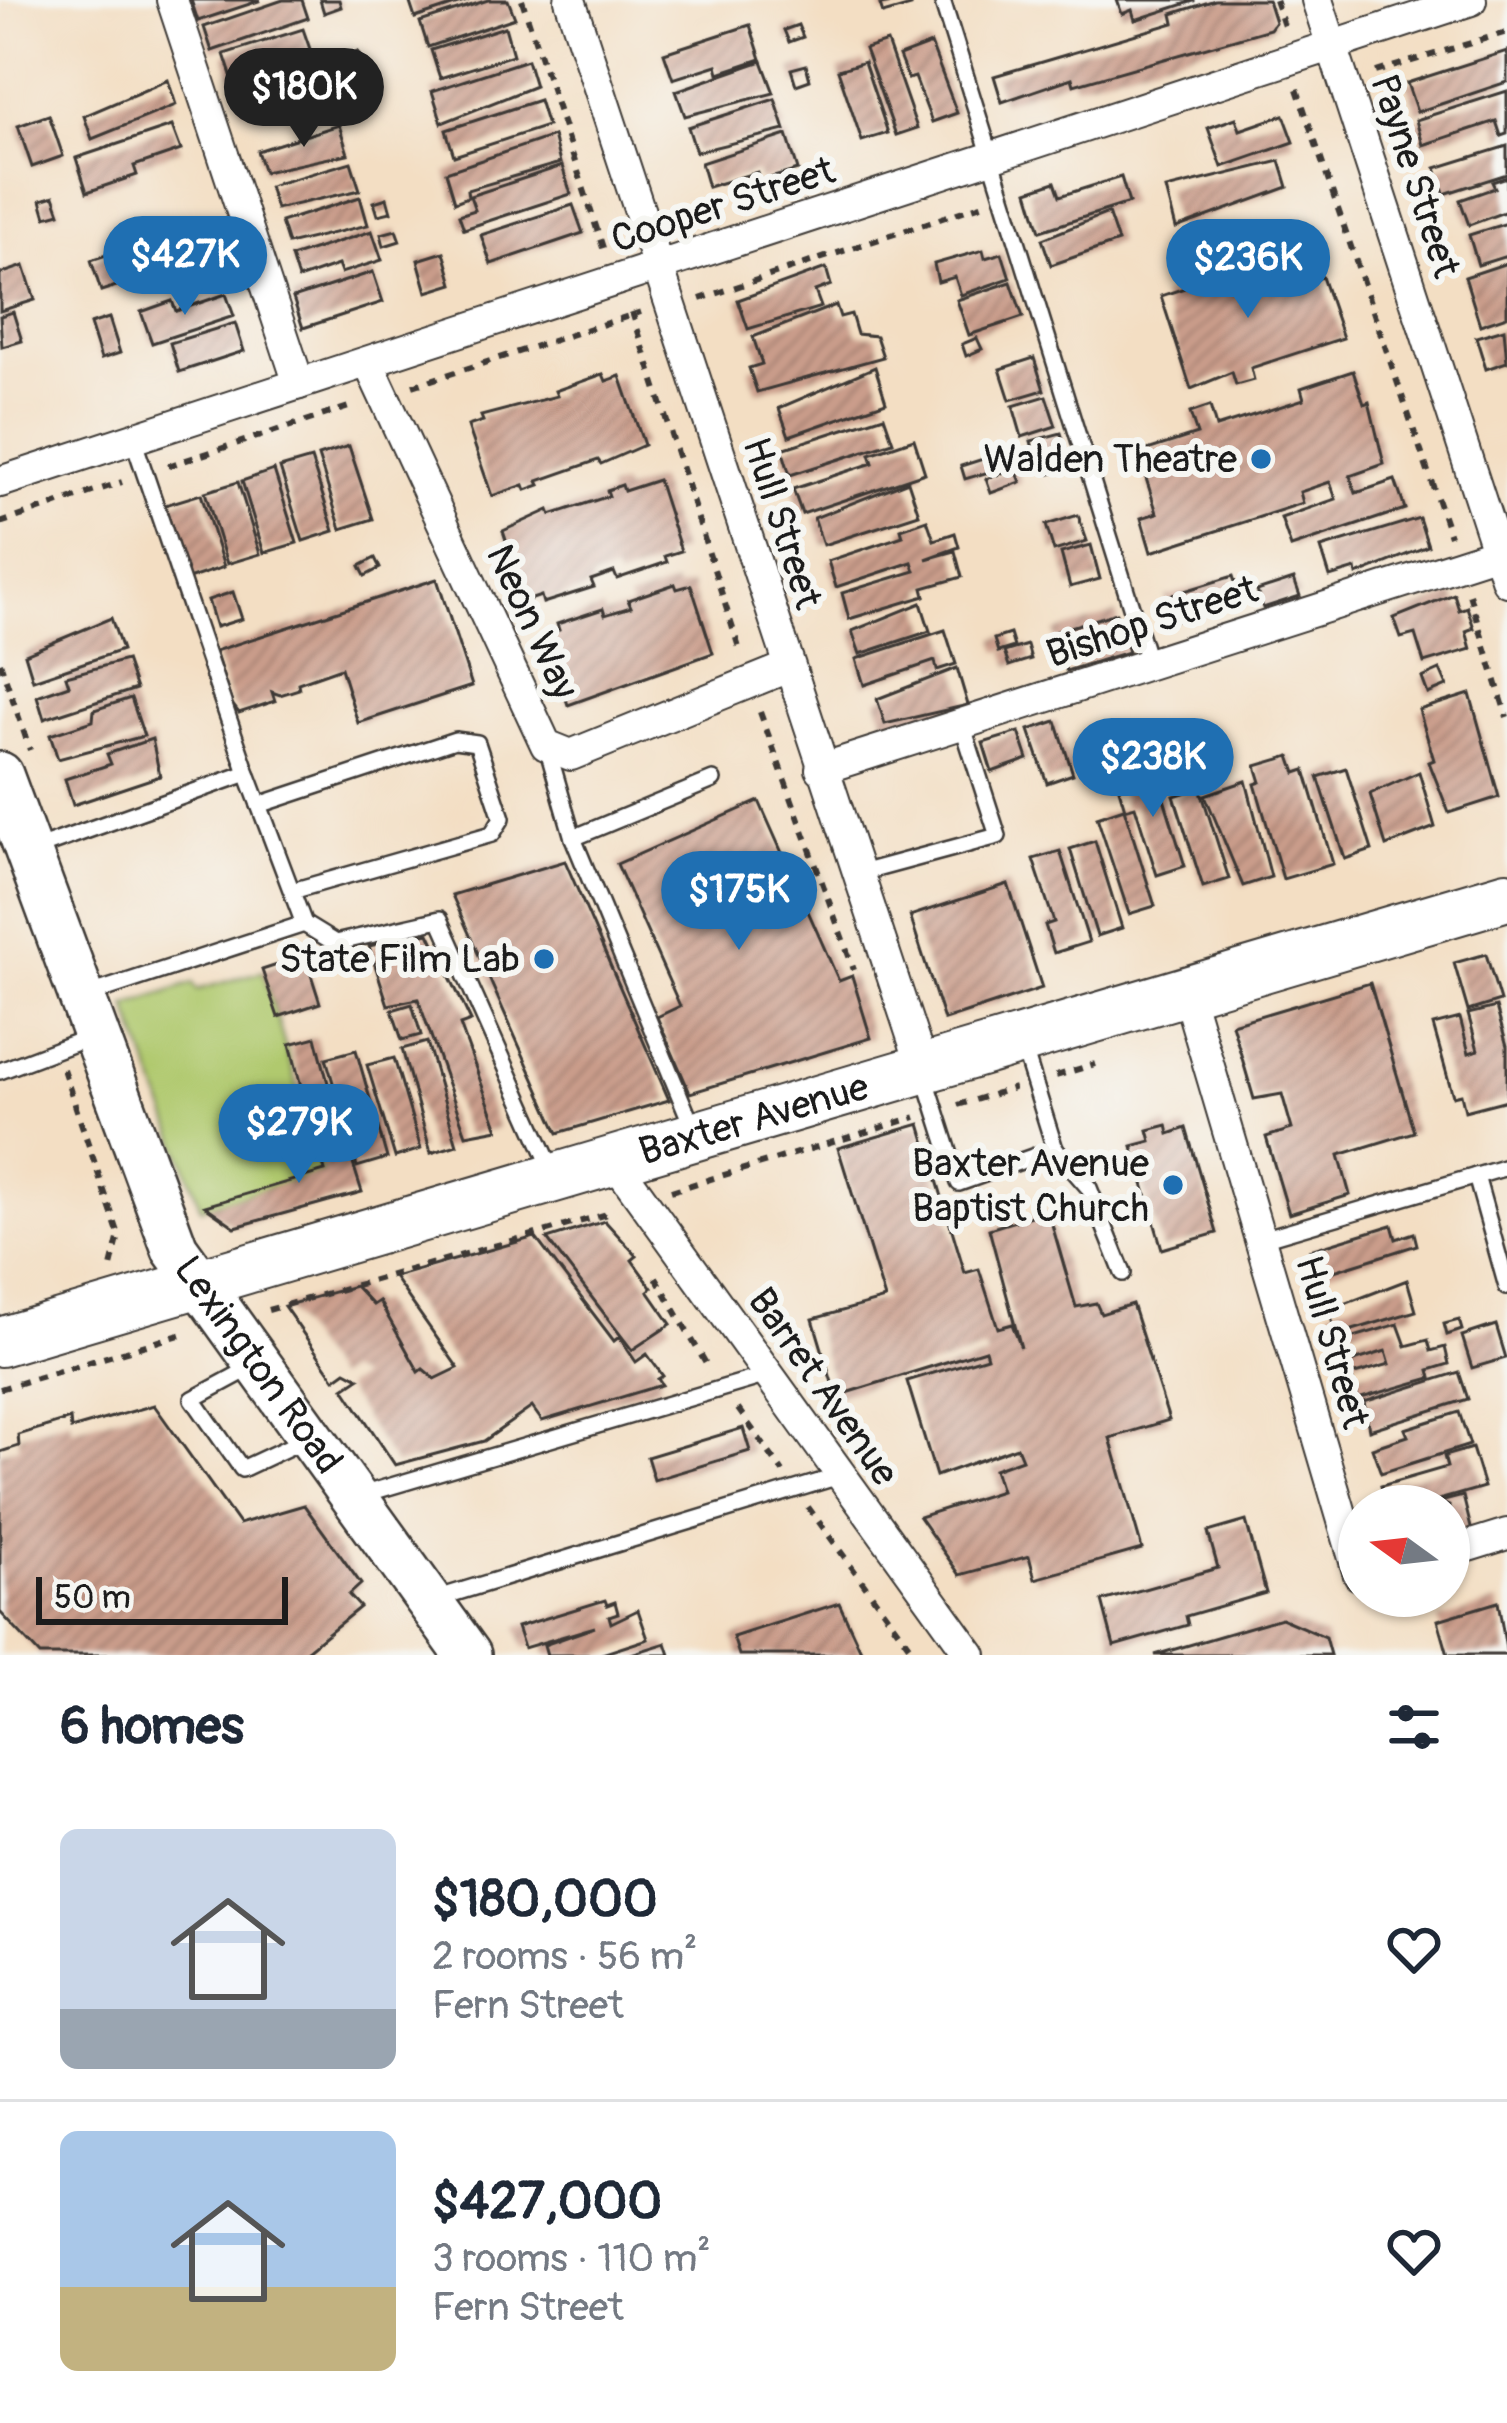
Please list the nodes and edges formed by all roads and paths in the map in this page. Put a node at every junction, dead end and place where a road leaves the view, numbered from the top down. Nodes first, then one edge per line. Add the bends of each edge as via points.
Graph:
1 (172, 0) edge
2 (522, 0) edge
3 (570, 0) edge
4 (942, 0) edge
5 (1275, 0) edge
6 (1317, 0) edge
7 (1471, 0) edge
8 (1507, 32) edge
9 (1332, 47) junction
10 (1289, 61) junction
11 (1376, 72) dead end
12 (993, 158) junction
13 (657, 267) junction
14 (621, 279) junction
15 (368, 362) junction
16 (298, 384) junction
17 (133, 439) junction
18 (0, 482) edge
19 (1504, 561) edge
20 (1459, 565) junction
21 (1149, 664) junction
22 (788, 667) junction
23 (750, 683) junction
24 (1507, 717) edge
25 (962, 724) junction
26 (546, 745) junction
27 (821, 769) junction
28 (247, 772) junction
29 (0, 775) edge
30 (713, 780) dead end
31 (260, 805) junction
32 (573, 838) junction
33 (31, 850) junction
34 (856, 874) junction
35 (292, 891) junction
36 (1507, 896) edge
37 (304, 925) junction
38 (859, 982) dead end
39 (1187, 992) junction
40 (91, 1015) junction
41 (1021, 1041) junction
42 (923, 1069) junction
43 (0, 1071) edge
44 (697, 1137) junction
45 (1055, 1149) junction
46 (616, 1162) junction
47 (1507, 1167) edge
48 (1476, 1176) junction
49 (557, 1179) junction
50 (1262, 1239) junction
51 (647, 1262) dead end
52 (1123, 1274) dead end
53 (198, 1285) junction
54 (1507, 1287) edge
55 (0, 1342) edge
56 (256, 1365) junction
57 (767, 1375) junction
58 (722, 1388) junction
59 (309, 1437) junction
60 (839, 1476) junction
61 (794, 1487) junction
62 (354, 1498) junction
63 (1338, 1502) edge
64 (1507, 1534) edge
65 (1470, 1545) edge
66 (429, 1601) junction
67 (468, 1655) edge
68 (916, 1655) edge
69 (971, 1655) edge

1 - 16 street
2 - 14 path via 604,250
3 - 13 street, Hull Street
4 - 12 lane
5 - 10 path
6 - 9 street, Payne Street
7 - 9 street, Cooper Street
8 - 11 path
9 - 10 street, Cooper Street
9 - 19 street, Payne Street
10 - 12 street, Cooper Street
10 - 20 path
12 - 13 street, Cooper Street
12 - 21 lane
13 - 14 street, Cooper Street
13 - 22 street, Hull Street
14 - 15 street, Cooper Street
14 - 23 path
15 - 16 street, Cooper Street
15 - 26 street, Neon Way
16 - 17 street, Cooper Street
17 - 18 street, Cooper Street
17 - 28 lane
19 - 20 street, Bishop Street
20 - 21 street, Bishop Street
20 - 24 path
21 - 25 street, Bishop Street
22 - 23 street, Neon Way
22 - 27 street, Hull Street
23 - 26 street, Neon Way via 571,755
23 - 38 path
25 - 27 street, Bishop Street
25 - 34 lane via 998,836
26 - 32 lane
27 - 34 street, Hull Street
28 - 31 lane
28 - 33 lane
29 - 33 main road, Lexington Road
30 - 32 lane
31 - 35 lane
31 - 35 lane via 455,740 477,743 502,818 492,834
32 - 44 lane
33 - 40 main road, Lexington Road
34 - 42 street, Hull Street
35 - 37 lane
36 - 39 main road, Baxter Avenue
37 - 40 lane
37 - 49 lane via 335,943 440,919
39 - 41 main road, Baxter Avenue
39 - 50 street, Hull Street
40 - 43 lane
40 - 53 main road, Lexington Road via 176,1249
41 - 42 main road, Baxter Avenue
41 - 45 lane
42 - 44 main road, Baxter Avenue
42 - 45 lane via 958,1183
44 - 46 main road, Baxter Avenue
45 - 52 lane via 1089,1188
46 - 49 main road, Baxter Avenue
46 - 57 street, Barret Avenue
47 - 48 lane
48 - 50 lane
48 - 54 lane
49 - 53 main road, Baxter Avenue
50 - 63 street, Hull Street
51 - 58 path
53 - 55 main road, Baxter Avenue
53 - 56 main road, Lexington Road
56 - 59 main road, Lexington Road
56 - 59 lane via 193,1399 242,1469
57 - 58 lane
57 - 60 street, Barret Avenue
58 - 61 path
58 - 62 lane
59 - 62 main road, Lexington Road
60 - 61 lane
60 - 69 street, Barret Avenue
61 - 66 lane
61 - 68 path
62 - 66 main road, Lexington Road
64 - 65 street
66 - 67 main road, Lexington Road

